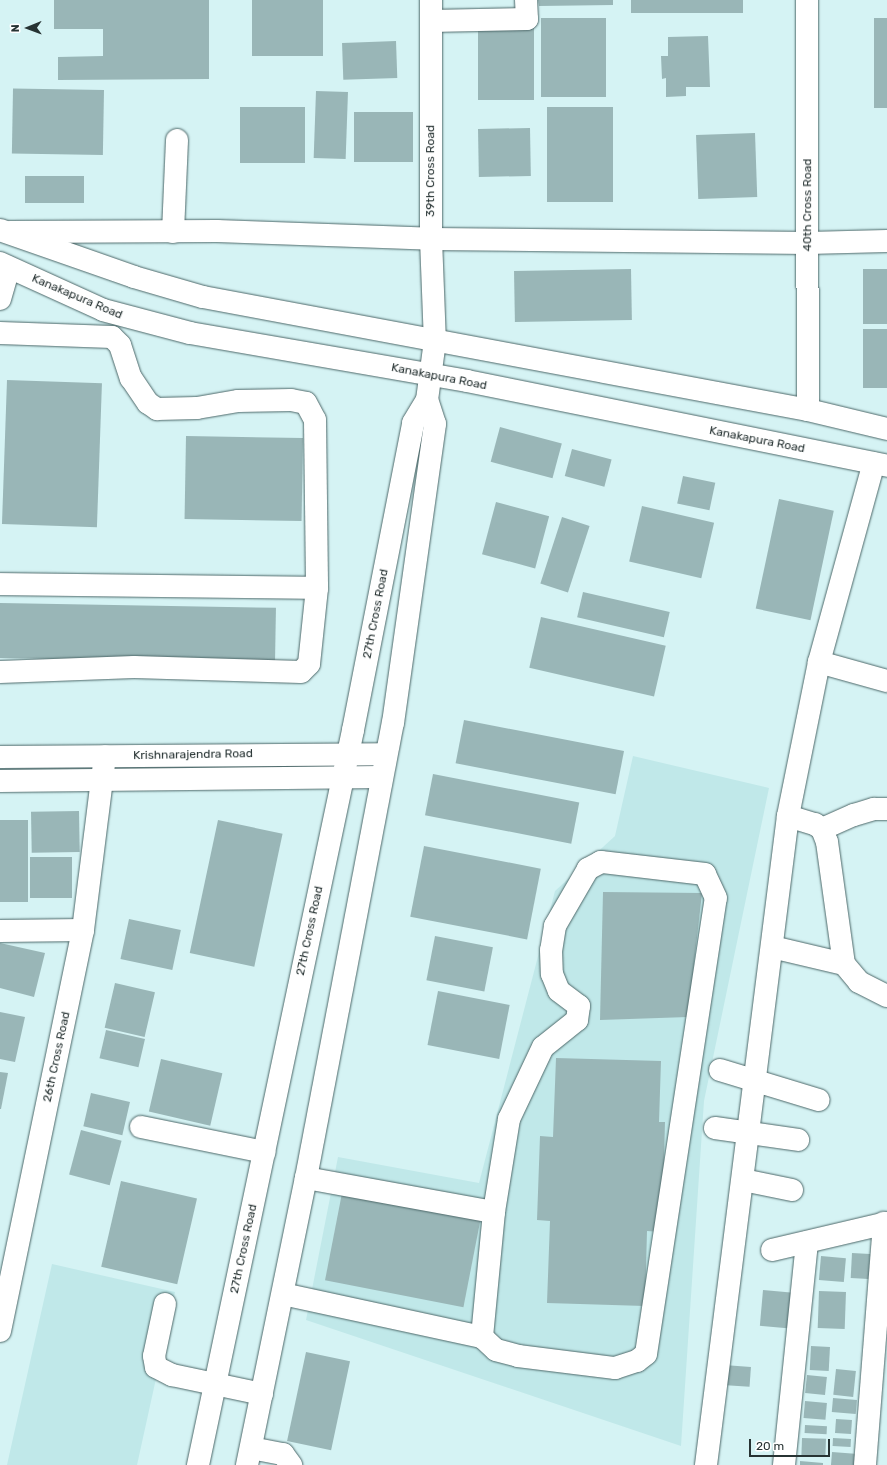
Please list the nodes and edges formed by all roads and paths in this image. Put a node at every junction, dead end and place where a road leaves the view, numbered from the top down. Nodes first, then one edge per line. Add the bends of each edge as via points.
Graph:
1 (526, 0) edge
2 (807, 0) edge
3 (431, 10) edge
4 (177, 140) dead end
5 (2, 231) edge
6 (173, 232) junction
7 (430, 239) junction
8 (887, 241) edge
9 (808, 243) junction
10 (5, 265) edge
11 (0, 299) edge
12 (0, 333) edge
13 (435, 341) junction
14 (430, 375) junction
15 (427, 400) junction
16 (808, 410) junction
17 (886, 428) edge
18 (881, 465) edge
19 (0, 584) edge
20 (317, 588) junction
21 (819, 662) junction
22 (0, 672) edge
23 (887, 681) edge
24 (348, 754) junction
25 (386, 754) junction
26 (105, 756) junction
27 (0, 757) edge
28 (381, 777) junction
29 (342, 778) junction
30 (103, 780) junction
31 (0, 781) edge
32 (887, 809) edge
33 (788, 816) junction
34 (822, 830) junction
35 (83, 930) junction
36 (0, 932) edge
37 (772, 947) junction
38 (844, 964) junction
39 (887, 996) edge
40 (720, 1070) dead end
41 (756, 1082) junction
42 (819, 1100) dead end
43 (141, 1127) dead end
44 (715, 1128) dead end
45 (749, 1134) junction
46 (798, 1140) dead end
47 (264, 1152) junction
48 (306, 1178) junction
49 (743, 1180) junction
50 (792, 1190) dead end
51 (494, 1212) junction
52 (885, 1223) edge
53 (808, 1242) junction
54 (772, 1250) dead end
55 (283, 1294) junction
56 (165, 1304) dead end
57 (0, 1331) edge
58 (482, 1337) junction
59 (215, 1384) junction
60 (262, 1394) junction
61 (249, 1457) edge
62 (198, 1465) edge
63 (291, 1465) edge
64 (706, 1465) edge
65 (784, 1465) edge
66 (866, 1465) edge

1 - 3 street via 527,19
2 - 9 street, 40th Cross Road
3 - 7 street, 39th Cross Road
4 - 6 street
5 - 6 street
5 - 13 street via 146,281 203,297
6 - 7 street
7 - 9 street
7 - 13 street, 39th Cross Road
8 - 9 street
9 - 16 street, 40th Cross Road
10 - 11 street
10 - 14 street, Kanakapura Road via 103,310 135,320 190,333
12 - 20 street via 112,337 120,345 131,378 148,402 157,409 198,408 238,401 291,400 306,403 315,420
13 - 14 street, 27th Cross Road
13 - 16 street
14 - 15 street, 27th Cross Road
14 - 18 street, Kanakapura Road
15 - 24 street, 27th Cross Road via 414,423
15 - 25 street, 27th Cross Road via 435,424 393,723
16 - 17 street
18 - 21 street
19 - 20 street
20 - 22 street via 309,664 301,672 134,666
21 - 23 street
21 - 33 street
24 - 25 street, Krishnarajendra Road
24 - 26 street, Krishnarajendra Road
24 - 29 street, 27th Cross Road
25 - 28 street, 27th Cross Road
26 - 27 street, Krishnarajendra Road
26 - 30 street, 26th Cross Road
28 - 29 street, Krishnarajendra Road
28 - 48 street, 27th Cross Road
29 - 30 street, Krishnarajendra Road
29 - 47 street, 27th Cross Road
30 - 31 street, Krishnarajendra Road
30 - 35 street, 26th Cross Road
32 - 34 street via 874,809 854,815
33 - 34 street via 816,824
33 - 37 street
34 - 38 street via 827,842
35 - 36 street
35 - 57 street, 26th Cross Road
37 - 38 street
37 - 41 street
38 - 39 street via 859,982
40 - 41 street
41 - 42 street
41 - 45 street
43 - 47 street
44 - 45 street
45 - 46 street
45 - 49 street
47 - 59 street, 27th Cross Road
48 - 51 street
48 - 55 street, 27th Cross Road
49 - 50 street
49 - 64 street
51 - 58 street
51 - 58 street via 509,1119 543,1047 578,1020 579,1006 558,991 552,974 551,950 555,926 588,869 601,862 705,874 716,898 646,1354 628,1366 615,1368 518,1356 496,1350
52 - 53 street
52 - 66 street
53 - 54 street
53 - 65 street
55 - 58 street
55 - 60 street, 27th Cross Road
56 - 59 street via 154,1356 156,1367 172,1374
59 - 60 street
59 - 62 street, 27th Cross Road
60 - 61 street, 27th Cross Road
61 - 63 street via 283,1454

